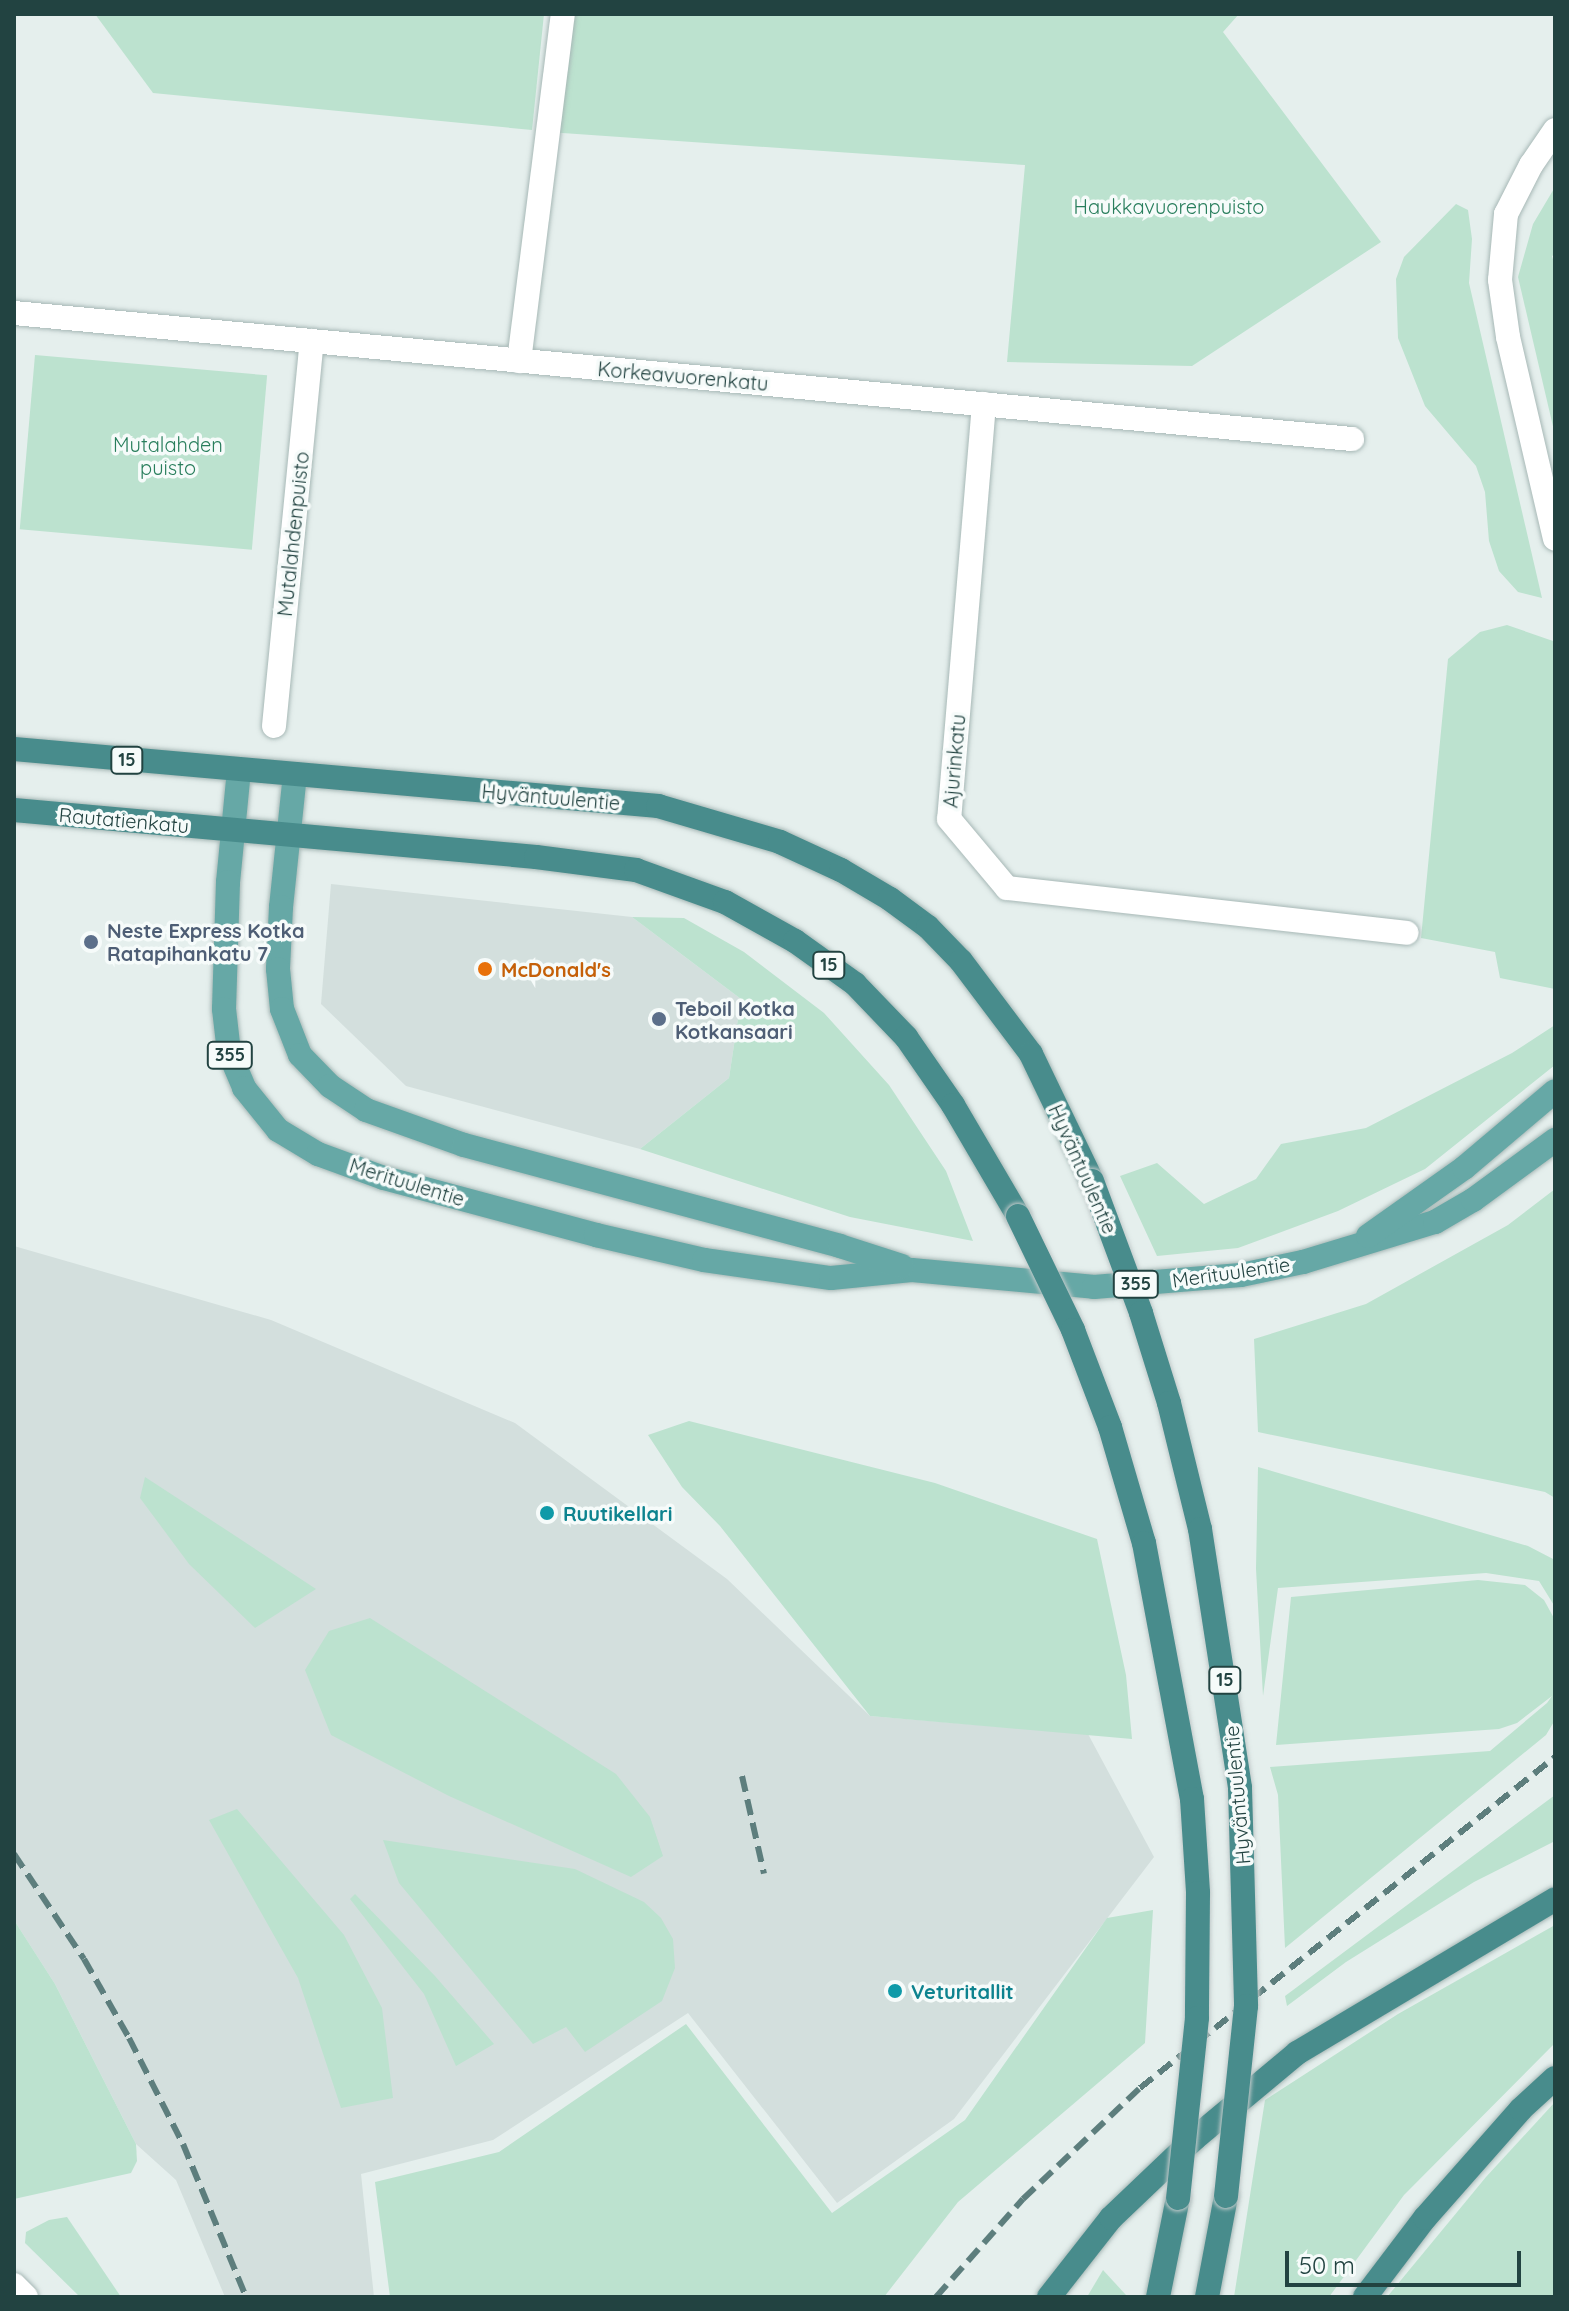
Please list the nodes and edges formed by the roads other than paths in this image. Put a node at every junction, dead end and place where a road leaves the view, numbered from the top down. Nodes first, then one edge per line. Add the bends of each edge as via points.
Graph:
1 (563, 14) edge
2 (1555, 130) edge
3 (14, 313) edge
4 (312, 341) junction
5 (519, 361) junction
6 (984, 404) junction
7 (1352, 439) dead end
8 (1555, 539) edge
9 (274, 726) dead end
10 (14, 749) edge
11 (239, 770) junction
12 (295, 774) junction
13 (14, 810) edge
14 (234, 830) junction
15 (288, 835) junction
16 (1406, 933) dead end
17 (1555, 1091) edge
18 (1555, 1140) edge
19 (1357, 1245) junction
20 (912, 1270) junction
21 (1555, 1899) edge
22 (1555, 2078) edge
23 (14, 2285) edge
24 (26, 2297) edge
25 (1049, 2297) edge
26 (1158, 2297) edge
27 (1207, 2297) edge
28 (1365, 2297) edge

1 - 5 street
2 - 8 street via 1506,214 1500,280 1508,337
3 - 4 street, Korkeavuorenkatu
4 - 5 street, Korkeavuorenkatu
4 - 9 street, Mutalahdenpuisto
5 - 6 street, Korkeavuorenkatu
6 - 7 street, Korkeavuorenkatu
6 - 16 street, Ajurinkatu via 949,819 1007,888
10 - 11 highway, 15
11 - 12 highway, Hyväntuulentie / 15
11 - 14 main road, Merituulentie / 355
12 - 15 main road, Merituulentie / 355
12 - 27 highway, Hyväntuulentie / 15, bridge via 658,806 780,842 841,870 928,927 978,982 1031,1054 1092,1181 1141,1313 1189,1487 1223,1662 1240,1788 1246,2006 1226,2196
13 - 14 highway, Rautatienkatu / 15
14 - 15 highway, 15
14 - 20 main road, Merituulentie / 355 via 224,1009 229,1052 244,1088 278,1130 318,1154 384,1178 704,1260 831,1278
15 - 20 main road, Merituulentie / 355 via 278,969 282,1009 300,1055 330,1086 401,1125
15 - 26 highway, 15, bridge via 636,870 725,902 795,941 855,984 906,1037 953,1105 1018,1216 1073,1330 1110,1427 1144,1543 1192,1799 1197,2018 1178,2198
17 - 19 main road, Merituulentie / 355 via 1464,1168
18 - 19 main road, Merituulentie / 355 via 1435,1222
19 - 20 main road, Merituulentie / 355 via 1241,1275 1094,1287
21 - 25 highway via 1297,2053 1195,2138 1111,2218
22 - 28 highway via 1425,2218
23 - 24 street

